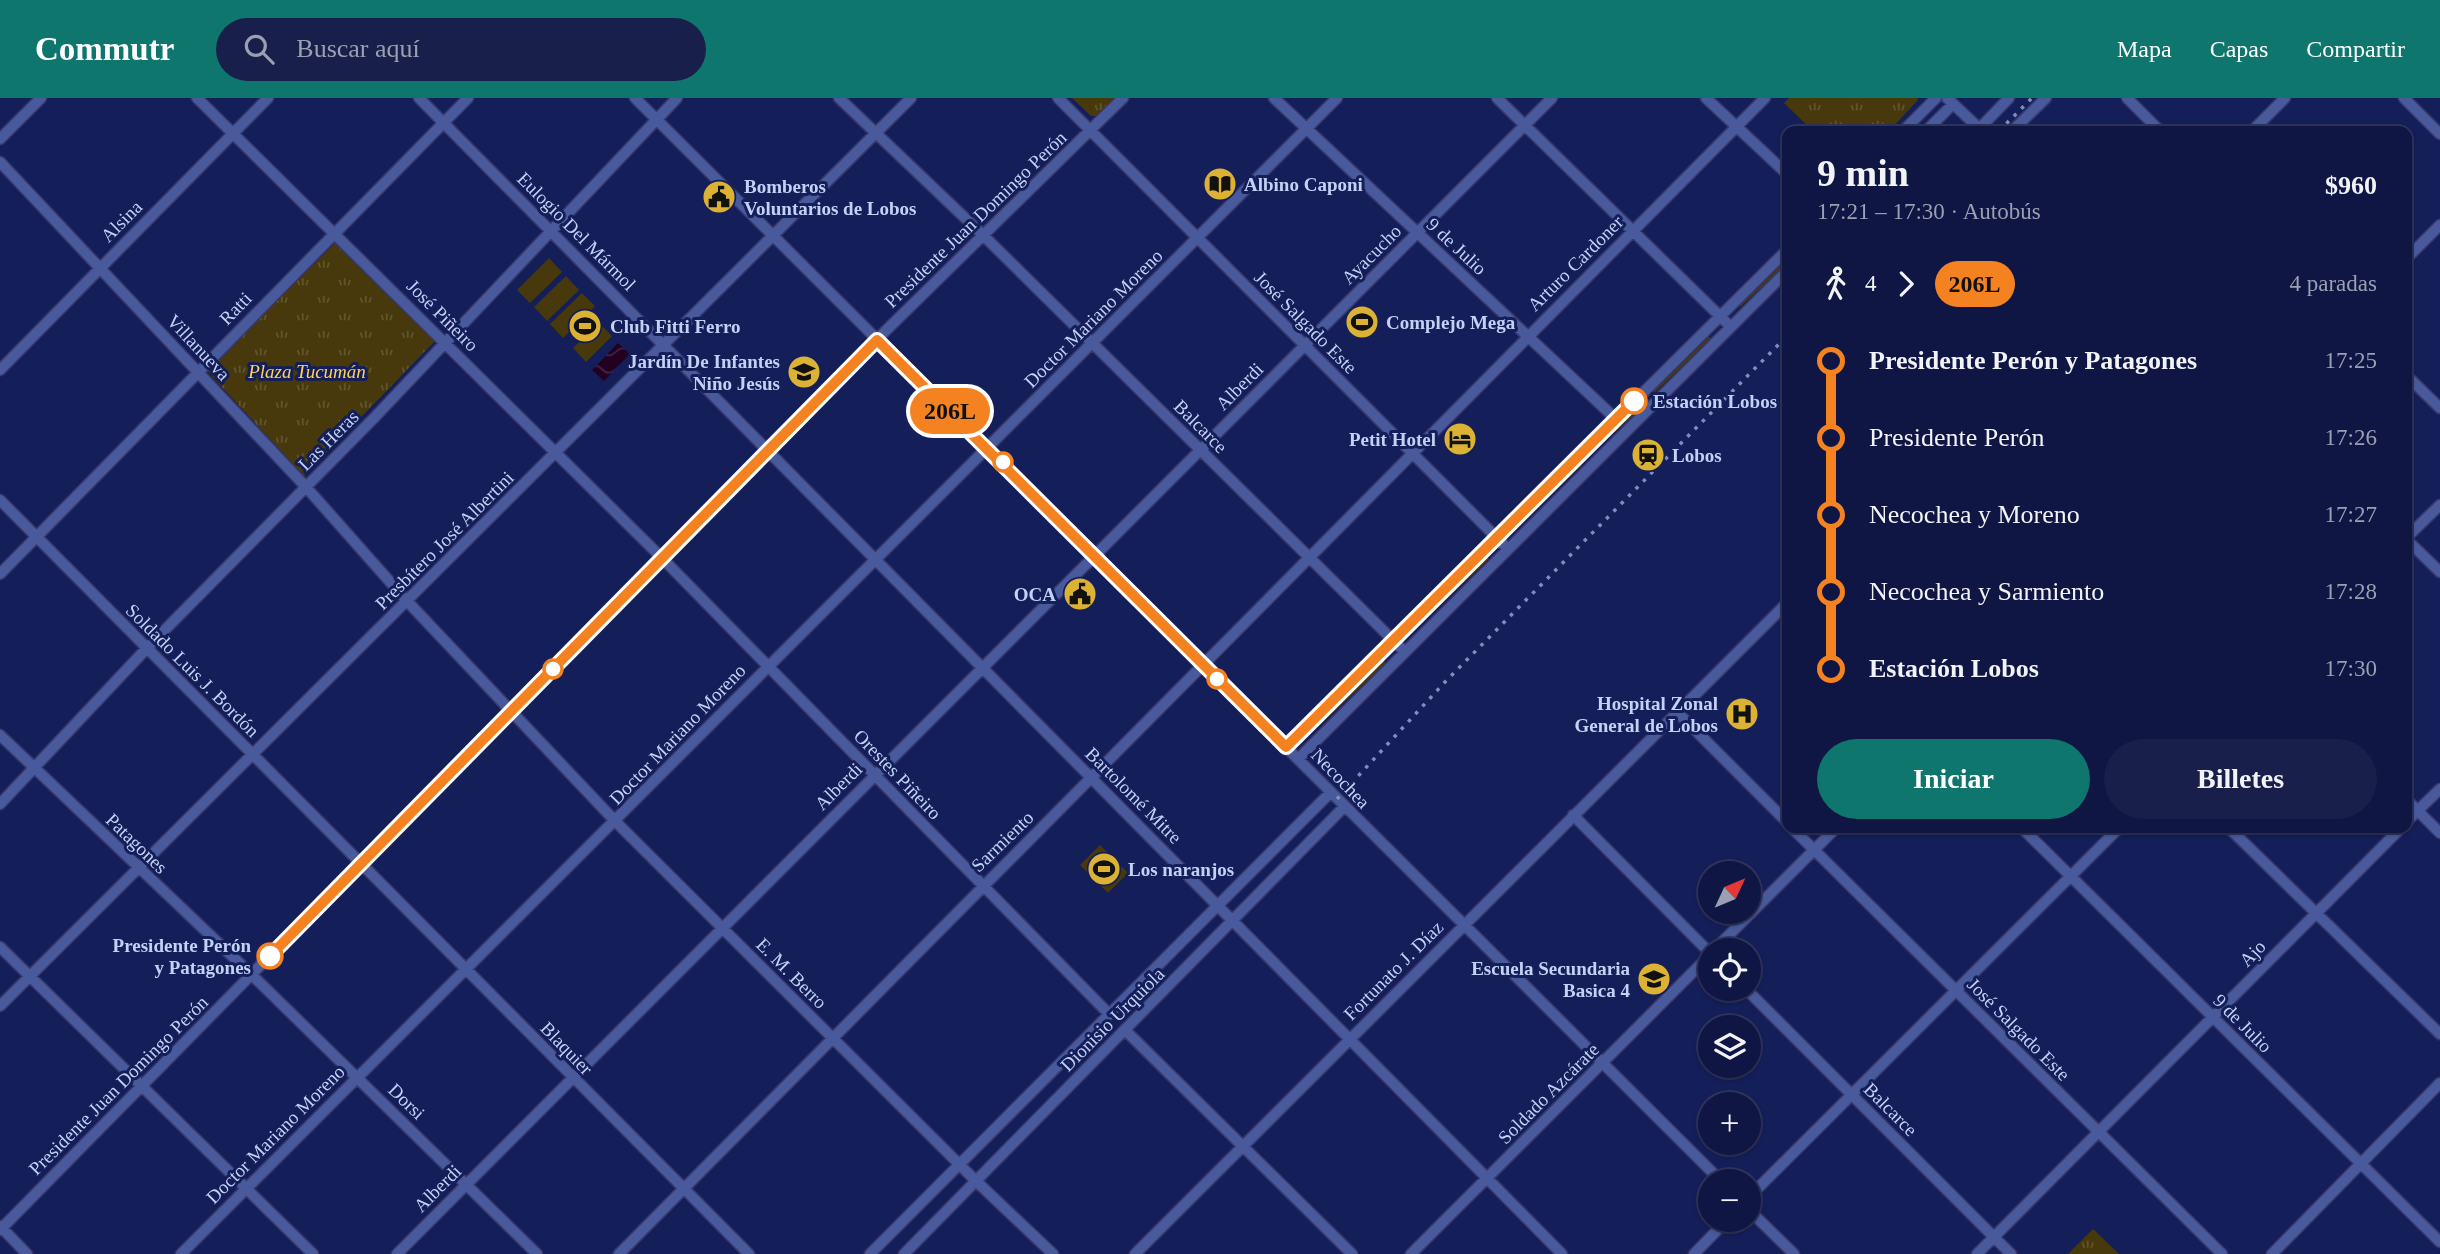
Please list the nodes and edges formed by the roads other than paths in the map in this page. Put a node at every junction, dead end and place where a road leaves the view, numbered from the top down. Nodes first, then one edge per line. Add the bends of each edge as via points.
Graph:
1 (41, 98) edge
2 (197, 98) edge
3 (268, 98) edge
4 (419, 98) edge
5 (468, 98) edge
6 (635, 98) edge
7 (677, 98) edge
8 (839, 98) edge
9 (911, 98) edge
10 (1058, 98) edge
11 (1123, 98) edge
12 (1275, 98) edge
13 (1337, 98) edge
14 (1497, 98) edge
15 (1552, 98) edge
16 (1706, 98) edge
17 (1765, 98) edge
18 (1936, 98) edge
19 (2009, 98) edge
20 (2046, 98) edge
21 (2127, 98) edge
22 (2285, 98) edge
23 (2404, 98) edge
24 (1950, 101) edge
25 (656, 120) junction
26 (444, 122) junction
27 (1524, 126) junction
28 (1908, 126) edge
29 (1930, 126) edge
30 (1976, 126) edge
31 (1984, 126) edge
32 (2017, 126) edge
33 (2155, 126) edge
34 (2257, 126) edge
35 (1737, 127) junction
36 (1307, 128) junction
37 (1090, 131) junction
38 (233, 134) junction
39 (875, 134) junction
40 (2440, 134) edge
41 (0, 139) edge
42 (0, 162) edge
43 (1782, 169) edge
44 (2440, 225) edge
45 (550, 229) junction
46 (1633, 230) junction
47 (334, 232) junction
48 (1418, 232) junction
49 (771, 236) junction
50 (984, 236) junction
51 (1198, 238) junction
52 (2412, 253) edge
53 (1782, 255) edge
54 (101, 267) junction
55 (1782, 276) edge
56 (1720, 316) junction
57 (1731, 327) junction
58 (1528, 336) junction
59 (877, 340) junction
60 (445, 342) junction
61 (1092, 343) junction
62 (664, 344) junction
63 (1305, 345) junction
64 (0, 370) edge
65 (198, 372) junction
66 (2412, 381) edge
67 (1641, 394) junction
68 (1653, 405) junction
69 (2440, 408) edge
70 (1616, 419) junction
71 (1587, 447) junction
72 (988, 448) junction
73 (1200, 450) junction
74 (768, 452) junction
75 (556, 454) junction
76 (1412, 454) junction
77 (1599, 459) junction
78 (306, 487) junction
79 (0, 500) edge
80 (2440, 505) edge
81 (2412, 533) edge
82 (36, 537) junction
83 (1497, 537) junction
84 (2412, 545) edge
85 (1508, 549) junction
86 (1094, 555) junction
87 (662, 558) junction
88 (1310, 558) junction
89 (876, 559) junction
90 (2440, 572) edge
91 (0, 574) edge
92 (407, 601) junction
93 (1782, 608) edge
94 (1393, 640) junction
95 (147, 648) junction
96 (1405, 652) junction
97 (1202, 665) junction
98 (768, 666) junction
99 (983, 666) junction
100 (510, 713) junction
101 (1678, 713) junction
102 (0, 735) edge
103 (1286, 747) junction
104 (252, 754) junction
105 (1298, 759) junction
106 (34, 769) junction
107 (874, 775) junction
108 (1092, 777) junction
109 (2440, 789) edge
110 (1331, 792) junction
111 (0, 804) edge
112 (2412, 805) edge
113 (1344, 807) junction
114 (2418, 811) junction
115 (1573, 815) junction
116 (2412, 816) edge
117 (1782, 817) edge
118 (615, 821) junction
119 (1797, 833) edge
120 (1831, 833) edge
121 (2027, 833) edge
122 (2114, 833) edge
123 (2234, 833) edge
124 (2396, 833) edge
125 (2440, 833) edge
126 (1814, 850) junction
127 (363, 863) junction
128 (140, 870) junction
129 (2071, 876) junction
130 (981, 886) junction
131 (1218, 905) junction
132 (2315, 913) junction
133 (1234, 921) junction
134 (1464, 925) junction
135 (721, 927) junction
136 (1725, 938) edge
137 (1698, 939) edge
138 (0, 947) edge
139 (1698, 965) edge
140 (465, 967) junction
141 (251, 974) junction
142 (30, 977) junction
143 (1955, 990) junction
144 (1758, 1001) edge
145 (0, 1006) edge
146 (1109, 1014) junction
147 (2213, 1017) junction
148 (1125, 1030) junction
149 (2440, 1034) edge
150 (832, 1038) junction
151 (1349, 1039) junction
152 (1603, 1062) junction
153 (357, 1077) junction
154 (571, 1078) junction
155 (2440, 1083) edge
156 (142, 1087) junction
157 (1850, 1094) junction
158 (2099, 1133) junction
159 (1243, 1146) junction
160 (2360, 1163) junction
161 (959, 1164) junction
162 (1709, 1169) edge
163 (1487, 1179) junction
164 (976, 1181) junction
165 (466, 1183) junction
166 (1761, 1185) edge
167 (246, 1188) junction
168 (684, 1189) junction
169 (1761, 1222) edge
170 (1, 1228) edge
171 (1715, 1232) edge
172 (1994, 1237) junction
173 (2440, 1242) edge
174 (27, 1254) edge
175 (181, 1254) edge
176 (313, 1254) edge
177 (397, 1254) edge
178 (537, 1254) edge
179 (619, 1254) edge
180 (749, 1254) edge
181 (870, 1254) edge
182 (904, 1254) edge
183 (1053, 1254) edge
184 (1135, 1254) edge
185 (1352, 1254) edge
186 (1411, 1254) edge
187 (1562, 1254) edge
188 (1694, 1254) edge
189 (1794, 1254) edge
190 (1977, 1254) edge
191 (2011, 1254) edge
192 (2222, 1254) edge
193 (2272, 1254) edge

1 - 41 street
2 - 38 street, José Piñeiro
3 - 38 street, Alsina
4 - 26 street, Eulogio Del Mármol
5 - 26 street, Ratti
6 - 25 street, Necochea
7 - 25 street, Las Heras
8 - 39 street, Balcarce
9 - 39 street, Presbítero José Albertini
10 - 37 street, José Salgado Este
11 - 37 street, Presidente Juan Domingo Perón
12 - 36 street, 9 de Julio
13 - 36 street, Doctor Mariano Moreno
14 - 27 street
15 - 27 street, Ayacucho
16 - 35 street
17 - 35 street, Arturo Cardoner
18 - 28 street
19 - 31 street
20 - 32 street
21 - 33 street
22 - 34 street
23 - 40 street
24 - 29 street
24 - 30 street
25 - 45 street, Las Heras
25 - 49 street, Necochea
26 - 45 street, Eulogio Del Mármol
26 - 47 street, Ratti
27 - 46 street
27 - 48 street, Ayacucho
35 - 43 street
35 - 46 street, Arturo Cardoner
36 - 48 street, 9 de Julio
36 - 51 street, Doctor Mariano Moreno
37 - 50 street, Presidente Juan Domingo Perón
37 - 51 street, José Salgado Este
38 - 47 street, José Piñeiro
38 - 54 street, Alsina
39 - 49 street, Presbítero José Albertini
39 - 50 street, Balcarce
42 - 54 street, Villanueva
44 - 52 street
45 - 60 street, Las Heras
45 - 62 street, Eulogio Del Mármol
46 - 56 street
46 - 58 street, Arturo Cardoner
47 - 60 street, José Piñeiro
47 - 65 street, Ratti
48 - 58 street, 9 de Julio
48 - 63 street, Ayacucho
49 - 59 street, Necochea
49 - 62 street, Presbítero José Albertini
50 - 59 street, Presidente Juan Domingo Perón
50 - 61 street, Balcarce
51 - 61 street, Doctor Mariano Moreno
51 - 63 street, José Salgado Este
53 - 56 street
54 - 64 street, Alsina
54 - 65 street, Villanueva
55 - 57 street
56 - 57 street
56 - 67 street
57 - 68 street
58 - 70 street, 9 de Julio
58 - 76 street, Arturo Cardoner
59 - 72 street, Necochea
59 - 74 street, Presidente Juan Domingo Perón
60 - 75 street, José Piñeiro
60 - 78 street, Las Heras
61 - 72 street, Doctor Mariano Moreno
61 - 73 street, Balcarce
62 - 74 street, Eulogio Del Mármol
62 - 75 street, Presbítero José Albertini
63 - 73 street, Alberdi
63 - 76 street, José Salgado Este
65 - 78 street, Villanueva
65 - 82 street, Ratti
66 - 69 street
67 - 68 street
67 - 70 street
68 - 77 street
70 - 71 street
71 - 77 street
71 - 83 street
72 - 86 street, Necochea
72 - 89 street, Doctor Mariano Moreno
73 - 86 street, Alberdi
73 - 88 street, Balcarce
74 - 87 street, Presidente Juan Domingo Perón
74 - 89 street, Bartolomé Mitre
75 - 87 street, José Piñeiro
75 - 92 street, Presbítero José Albertini
76 - 83 street, José Salgado Este
76 - 88 street, Sarmiento
77 - 85 street
78 - 92 street, Villanueva
78 - 95 street, Las Heras
79 - 82 street, Soldado Luis J. Bordón
80 - 81 street
82 - 91 street, Ratti
82 - 95 street, Soldado Luis J. Bordón
83 - 85 street, José Salgado Este
83 - 94 street
84 - 90 street
85 - 96 street
86 - 97 street, Necochea
86 - 99 street, Alberdi
87 - 98 street, Orestes Piñeiro
87 - 100 street, Presidente Juan Domingo Perón
88 - 94 street, Balcarce
88 - 97 street, Sarmiento
89 - 98 street, Doctor Mariano Moreno
89 - 99 street, Bartolomé Mitre
92 - 100 street, Villanueva
92 - 104 street, Presbítero José Albertini
93 - 101 street, Fortunato J. Díaz
94 - 96 street, Balcarce
94 - 103 street
95 - 104 street, Soldado Luis J. Bordón
95 - 106 street, Las Heras
96 - 105 street
97 - 103 street, Necochea
97 - 108 street, Sarmiento
98 - 107 street, Orestes Piñeiro
98 - 118 street, Doctor Mariano Moreno
99 - 107 street, Alberdi
99 - 108 street, Bartolomé Mitre
100 - 118 street, E. M. Berro
100 - 127 street, Presidente Juan Domingo Perón
101 - 115 street, Fortunato J. Díaz
101 - 117 street
102 - 106 street, Patagones
103 - 105 street, Necochea
104 - 127 street, Soldado Luis J. Bordón
104 - 128 street, Presbítero José Albertini
105 - 110 street, Necochea
106 - 111 street, Las Heras
106 - 128 street, Patagones
107 - 130 street, Orestes Piñeiro
107 - 135 street, Alberdi
108 - 130 street, Sarmiento
108 - 131 street, Bartolomé Mitre
109 - 114 street
110 - 113 street, Necochea
110 - 131 street, Dionisio Urquiola
112 - 114 street
113 - 133 street, Dionisio Urquiola
113 - 134 street, Necochea
114 - 116 street
114 - 125 street
115 - 134 street, Fortunato J. Díaz
115 - 137 street
118 - 135 street, E. M. Berro
118 - 140 street, Doctor Mariano Moreno
119 - 126 street, José Salgado Este
120 - 126 street, Soldado Azcárate
121 - 129 street, 9 de Julio
122 - 129 street
123 - 132 street
124 - 132 street, Ajo
126 - 136 street, Soldado Azcárate
126 - 143 street, José Salgado Este
127 - 140 street, Blaquier
127 - 141 street, Presidente Juan Domingo Perón
128 - 141 street, Patagones
128 - 142 street, Presbítero José Albertini
129 - 143 street
129 - 147 street, 9 de Julio
130 - 146 street, Orestes Piñeiro
130 - 150 street, Sarmiento
131 - 133 street, Bartolomé Mitre
131 - 146 street, Dionisio Urquiola
132 - 147 street, Ajo
132 - 149 street
133 - 148 street, Dionisio Urquiola
133 - 151 street, Bartolomé Mitre
134 - 151 street, Fortunato J. Díaz
134 - 152 street, Necochea
135 - 150 street, E. M. Berro
135 - 154 street, Alberdi
138 - 142 street
139 - 152 street, Soldado Azcárate
140 - 153 street, Doctor Mariano Moreno
140 - 154 street, Blaquier
141 - 153 street, Dorsi
141 - 156 street, Presidente Juan Domingo Perón
142 - 145 street, Presbítero José Albertini
142 - 156 street
143 - 157 street
143 - 158 street, José Salgado Este
144 - 157 street, Balcarce
146 - 161 street, Dionisio Urquiola
147 - 158 street, Ajo
147 - 160 street, 9 de Julio
148 - 159 street
148 - 164 street, Dionisio Urquiola
150 - 161 street, E. M. Berro
150 - 168 street, Sarmiento
151 - 159 street, Fortunato J. Díaz
151 - 163 street, Bartolomé Mitre
152 - 162 street, Necochea
152 - 163 street, Soldado Azcárate
153 - 165 street, Dorsi
153 - 167 street, Doctor Mariano Moreno
154 - 165 street, Alberdi
154 - 168 street, Blaquier
155 - 160 street
156 - 167 street
156 - 170 street, Presidente Juan Domingo Perón
157 - 166 street
157 - 172 street, Balcarce
158 - 172 street, Ajo
158 - 192 street, José Salgado Este
159 - 184 street, Fortunato J. Díaz
159 - 185 street
160 - 173 street, 9 de Julio
160 - 193 street
161 - 164 street, E. M. Berro
161 - 181 street, Dionisio Urquiola
163 - 186 street, Soldado Azcárate
163 - 187 street, Bartolomé Mitre
164 - 182 street, Dionisio Urquiola
164 - 183 street, E. M. Berro
165 - 177 street, Alberdi
165 - 178 street, Dorsi
167 - 175 street, Doctor Mariano Moreno
167 - 176 street
168 - 179 street, Sarmiento
168 - 180 street, Blaquier
169 - 189 street
170 - 174 street
171 - 188 street
172 - 190 street, Ajo
172 - 191 street, Balcarce

